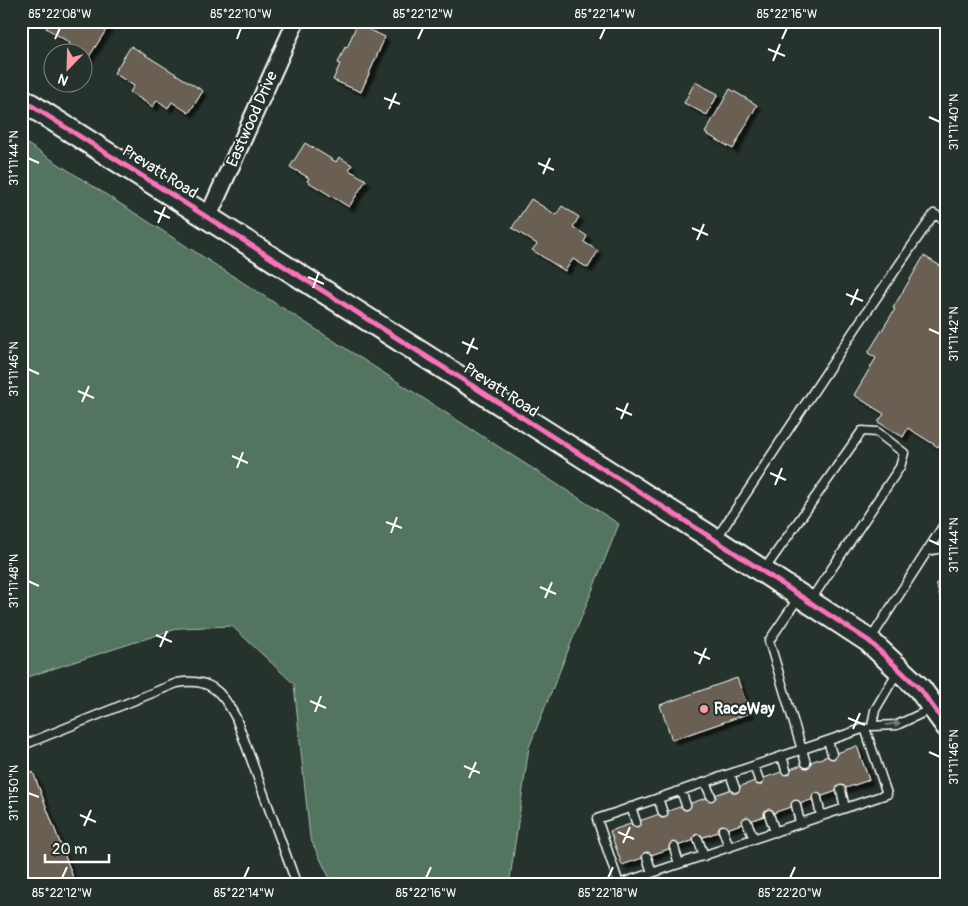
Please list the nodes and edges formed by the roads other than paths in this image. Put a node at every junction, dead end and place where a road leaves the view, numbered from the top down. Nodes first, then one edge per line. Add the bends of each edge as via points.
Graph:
1 (296, 21) edge
2 (21, 99) edge
3 (208, 217) junction
4 (947, 221) edge
5 (947, 520) edge
6 (714, 540) junction
7 (947, 547) edge
8 (926, 551) junction
9 (763, 572) junction
10 (805, 598) junction
11 (869, 641) junction
12 (899, 669) junction
13 (934, 708) junction
14 (947, 726) edge
15 (869, 727) junction
16 (828, 741) junction
17 (21, 746) edge
18 (803, 749) junction
19 (832, 754) dead end
20 (782, 756) junction
21 (806, 763) dead end
22 (754, 766) junction
23 (786, 770) dead end
24 (730, 774) junction
25 (759, 780) dead end
26 (706, 782) junction
27 (735, 788) dead end
28 (681, 790) junction
29 (841, 790) dead end
30 (710, 796) dead end
31 (658, 798) junction
32 (817, 798) dead end
33 (686, 805) dead end
34 (796, 805) dead end
35 (631, 807) junction
36 (846, 808) junction
37 (663, 813) dead end
38 (769, 814) dead end
39 (821, 816) junction
40 (636, 822) dead end
41 (748, 822) dead end
42 (800, 823) junction
43 (723, 830) dead end
44 (776, 832) junction
45 (698, 839) dead end
46 (754, 839) junction
47 (729, 847) junction
48 (674, 848) dead end
49 (704, 856) junction
50 (647, 857) dead end
51 (679, 864) junction
52 (652, 873) junction
53 (619, 884) edge
54 (297, 885) edge

1 - 3 street, Eastwood Drive
2 - 3 street, Prevatt Road
3 - 6 street, Prevatt Road
4 - 6 lane via 934,214
5 - 8 lane
6 - 9 street, Prevatt Road
7 - 8 lane
8 - 11 lane
9 - 10 street, Prevatt Road
9 - 10 lane via 862,430 877,432 904,453 900,467
10 - 11 street, Prevatt Road
10 - 18 lane via 769,641
11 - 12 street, Prevatt Road
12 - 13 street, Prevatt Road
12 - 15 lane
13 - 14 street, Prevatt Road
15 -> 13 lane via 897,725
15 - 16 lane
15 - 36 lane via 887,794
16 - 18 lane
16 - 19 lane
17 - 54 lane via 177,683 201,682 227,700 236,718
18 - 20 lane
18 - 21 lane
20 - 22 lane
20 - 23 lane
22 - 24 lane
22 - 25 lane
24 - 26 lane
24 - 27 lane
26 - 28 lane
26 - 30 lane
28 - 31 lane
28 - 33 lane
29 - 36 lane
31 - 35 lane
31 - 37 lane
32 - 39 lane
34 - 42 lane
35 - 40 lane
35 - 53 lane via 597,819
36 - 39 lane
38 - 44 lane
39 - 42 lane
41 - 46 lane
42 - 44 lane
43 - 47 lane
44 - 46 lane
45 - 49 lane
46 - 47 lane
47 - 49 lane
48 - 51 lane
49 - 51 lane
50 - 52 lane
51 - 52 lane
52 - 53 lane

